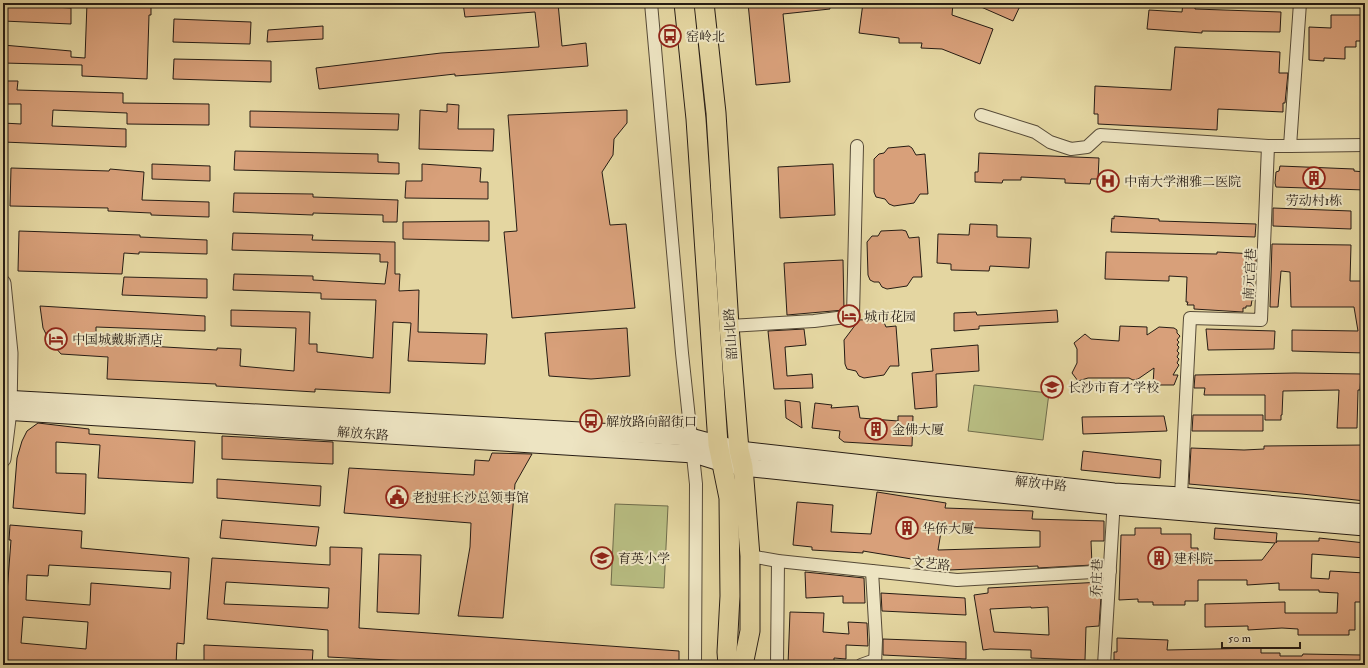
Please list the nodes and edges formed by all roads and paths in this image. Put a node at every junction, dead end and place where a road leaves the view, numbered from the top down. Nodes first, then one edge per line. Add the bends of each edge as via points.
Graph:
1 (651, 3) edge
2 (684, 3) edge
3 (704, 3) edge
4 (1300, 3) edge
5 (981, 115) dead end
6 (1365, 145) edge
7 (857, 146) dead end
8 (1268, 146) junction
9 (1290, 146) junction
10 (3, 282) edge
11 (729, 326) junction
12 (6, 405) edge
13 (690, 437) junction
14 (718, 444) junction
15 (694, 454) junction
16 (741, 458) junction
17 (3, 459) edge
18 (723, 463) junction
19 (1181, 496) junction
20 (1114, 499) junction
21 (1365, 513) edge
22 (1365, 527) edge
23 (750, 556) junction
24 (778, 561) junction
25 (872, 571) junction
26 (1110, 571) junction
27 (750, 631) junction
28 (726, 661) edge
29 (875, 662) edge
30 (695, 665) edge
31 (743, 665) edge
32 (755, 665) edge
33 (777, 665) edge
34 (861, 665) edge
35 (1104, 665) edge

1 - 13 street
2 - 14 main road, 韶山北路 via 696,119
3 - 11 main road, 韶山北路 via 716,113
4 - 9 street
5 - 8 street via 1035,132 1050,142 1071,148 1087,147 1100,135
6 - 9 street
7 - 11 street via 853,316
8 - 9 street
8 - 19 street, 南元宫巷 via 1261,320 1190,318
10 - 12 street via 10,353
11 - 16 main road, 韶山北路
12 - 13 main road, 解放东路
12 - 15 main road, 解放东路
12 - 17 street
13 - 14 main road, 解放东路
13 - 15 street
14 - 16 main road, 解放中路
14 - 18 main road, 韶山北路
15 - 18 main road, 解放东路
15 - 30 street
16 - 18 main road, 解放中路
16 - 20 main road, 解放中路
16 - 23 main road, 韶山北路
18 - 28 main road, 韶山北路 via 729,498 730,596
19 - 20 main road, 解放中路
19 - 21 main road, 解放中路
20 - 22 main road, 解放中路
20 - 26 street, 乔庄巷
23 - 24 street, 文艺路
23 - 27 main road, 韶山北路
24 - 25 street, 文艺路
24 - 33 street
25 - 26 street, 文艺路 via 957,580
25 - 29 street
26 - 35 street, 乔庄巷
27 - 31 main road, 韶山北路
27 - 32 main road
29 - 34 street

